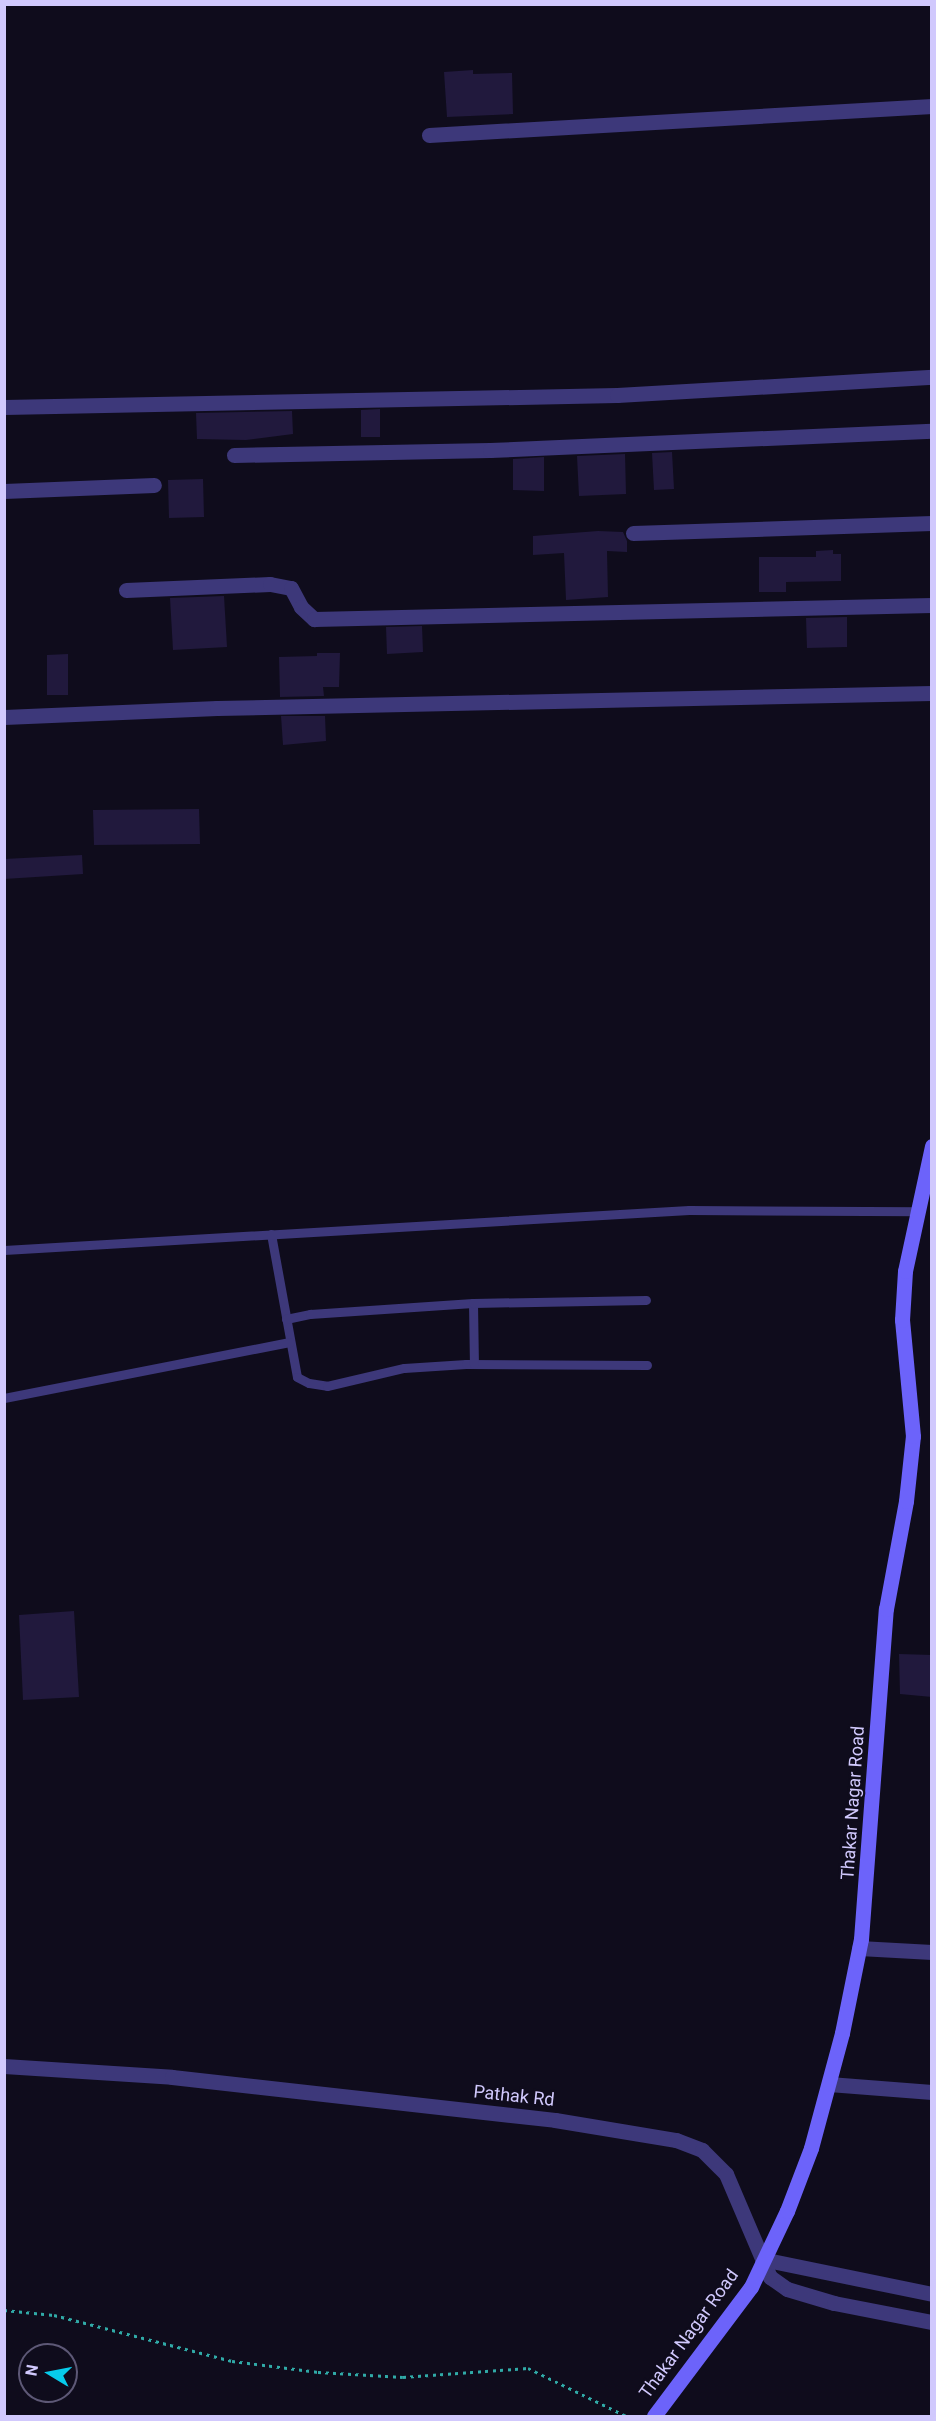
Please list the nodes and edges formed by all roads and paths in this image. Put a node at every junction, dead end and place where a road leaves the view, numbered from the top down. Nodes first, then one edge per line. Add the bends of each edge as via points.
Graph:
1 (932, 106) edge
2 (429, 135) dead end
3 (932, 377) edge
4 (4, 407) edge
5 (932, 432) edge
6 (234, 455) dead end
7 (154, 485) dead end
8 (4, 491) edge
9 (932, 523) edge
10 (633, 533) dead end
11 (126, 590) dead end
12 (932, 605) edge
13 (932, 693) edge
14 (4, 717) edge
15 (932, 1146) edge
16 (918, 1211) junction
17 (271, 1234) junction
18 (4, 1250) edge
19 (646, 1300) dead end
20 (473, 1303) junction
21 (286, 1319) junction
22 (290, 1342) junction
23 (474, 1364) junction
24 (647, 1365) dead end
25 (4, 1398) edge
26 (859, 1948) junction
27 (932, 1952) edge
28 (4, 2066) edge
29 (830, 2084) junction
30 (932, 2091) edge
31 (762, 2259) junction
32 (932, 2294) edge
33 (4, 2310) edge
34 (932, 2322) edge
35 (626, 2416) edge
36 (654, 2416) edge

1 - 2 street
3 - 4 street via 617,395
5 - 6 street via 490,450
7 - 8 street
9 - 10 street
11 - 12 street via 270,584 291,588 301,607 314,619
13 - 14 street via 217,708
15 - 16 street, Thakar Nagar Road
16 - 17 lane via 690,1210
16 - 26 street, Thakar Nagar Road via 905,1271 902,1320 913,1436 906,1501 886,1609 871,1849
17 - 18 lane
17 - 21 lane
19 - 20 lane
20 - 21 lane
20 - 23 lane
21 - 22 lane
22 - 23 lane via 297,1377 327,1386 404,1368
22 - 25 lane
23 - 24 lane
26 - 27 street
26 - 29 street, Thakar Nagar Road
28 - 31 street, Pathak Rd via 184,2078 555,2120 675,2140 702,2150 726,2174
29 - 30 street
29 - 31 street, Thakar Nagar Road via 788,2211
31 - 32 street
31 - 34 street, Pathak Rd via 770,2277 787,2289 834,2303
31 - 36 street, Thakar Nagar Road via 744,2296
33 - 35 path via 54,2315 232,2361 318,2372 403,2377 528,2368

